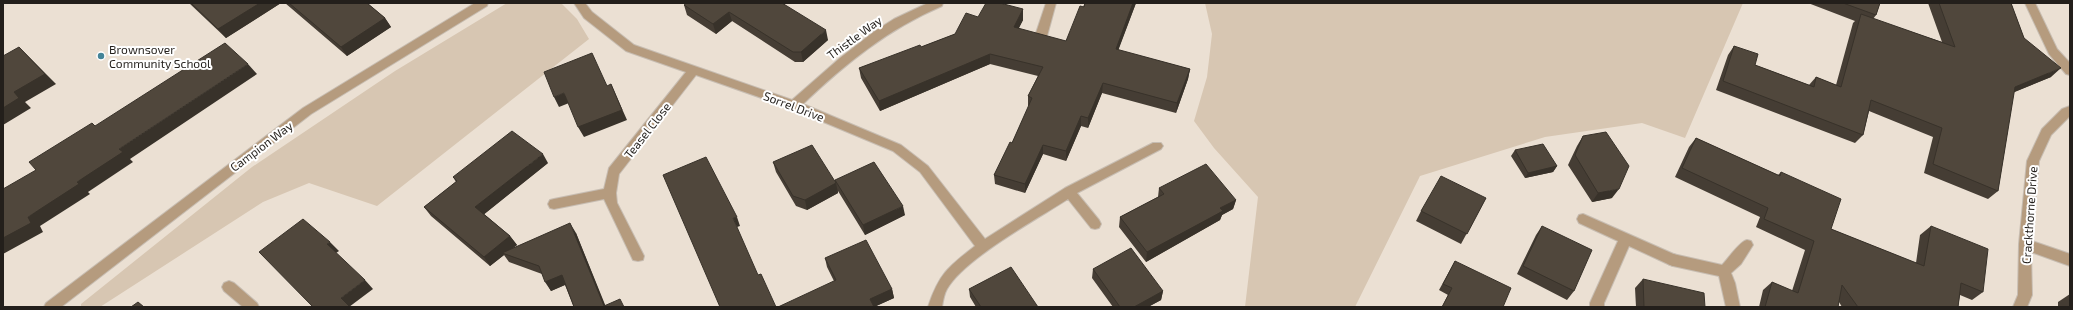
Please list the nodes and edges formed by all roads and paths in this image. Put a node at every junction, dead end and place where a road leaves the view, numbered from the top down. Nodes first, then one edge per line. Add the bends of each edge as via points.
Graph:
1 (483, 3) edge
2 (579, 3) edge
3 (938, 3) edge
4 (1051, 3) edge
5 (2030, 3) edge
6 (1041, 36) edge
7 (693, 71) junction
8 (2070, 71) edge
9 (794, 105) junction
10 (2070, 111) edge
11 (1156, 146) dead end
12 (1069, 192) junction
13 (610, 193) junction
14 (554, 204) dead end
15 (1583, 219) dead end
16 (1096, 224) dead end
17 (1626, 238) junction
18 (2025, 244) junction
19 (1747, 245) dead end
20 (982, 246) junction
21 (638, 256) dead end
22 (2070, 260) edge
23 (1724, 271) junction
24 (229, 287) dead end
25 (51, 307) edge
26 (252, 307) edge
27 (935, 307) edge
28 (1597, 307) edge
29 (1733, 307) edge
30 (2020, 307) edge

1 - 25 street, Campion Way via 307,112
2 - 7 street, Sorrel Drive via 588,15 630,48
3 - 9 street, Thistle Way via 892,25 838,64
4 - 6 street
5 - 8 street via 2053,51
7 - 9 street, Sorrel Drive
7 - 13 street, Teasel Close via 613,172
9 - 20 street, Sorrel Drive via 897,148 924,169
10 - 18 street, Crackthorne Drive via 2046,132 2033,161
11 - 12 street
12 - 16 street
12 - 20 street
13 - 14 street
13 - 21 street, Teasel Close via 611,203
15 - 17 street
17 - 23 street via 1673,260
17 - 28 street
18 - 22 street
18 - 30 street, Crackthorne Drive via 2025,295
19 - 23 street
20 - 27 street via 956,268 941,287
23 - 29 street
24 - 26 street

